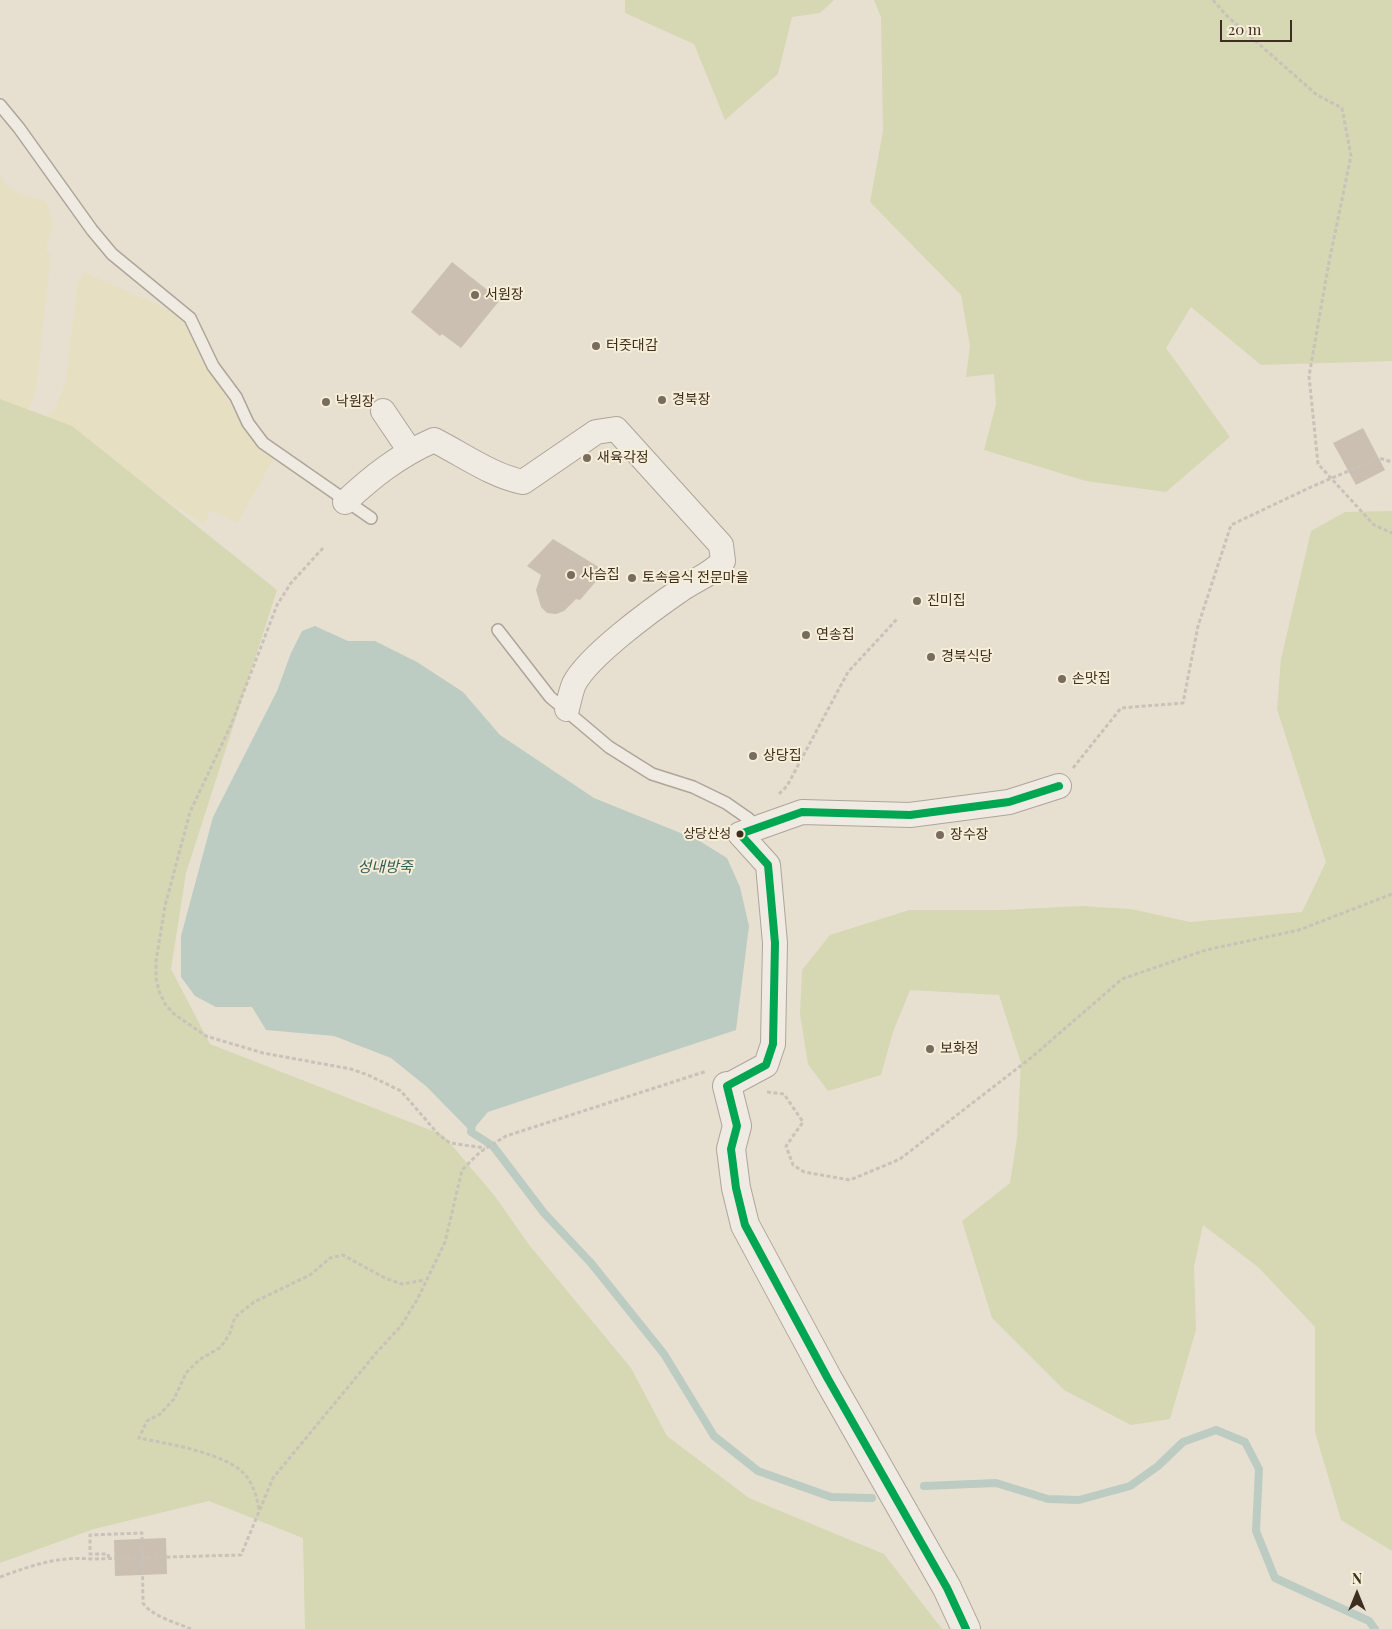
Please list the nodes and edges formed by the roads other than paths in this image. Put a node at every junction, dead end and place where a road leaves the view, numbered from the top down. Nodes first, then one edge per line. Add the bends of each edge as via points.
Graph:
1 (0, 105) edge
2 (384, 411) dead end
3 (410, 450) junction
4 (345, 502) junction
5 (371, 518) dead end
6 (498, 630) dead end
7 (566, 709) junction
8 (1059, 786) road end
9 (740, 834) junction
10 (720, 1077) joint
11 (966, 1629) edge

1 - 4 lane via 107,248 190,318 213,366 263,443
2 - 3 street
3 - 4 street via 377,473
3 - 7 street via 434,440 505,479 522,482 596,432 616,429 721,545 723,561 716,570 655,608 591,661 574,684
4 - 5 lane
6 - 7 lane via 550,697
7 - 9 lane via 609,747 652,774 693,787 749,818
8 - 9 street via 1009,802 910,815 802,812
9 - 10 street via 768,865 775,944 773,1044 766,1065
10 - 11 street via 737,1126 731,1149 745,1225 947,1588

